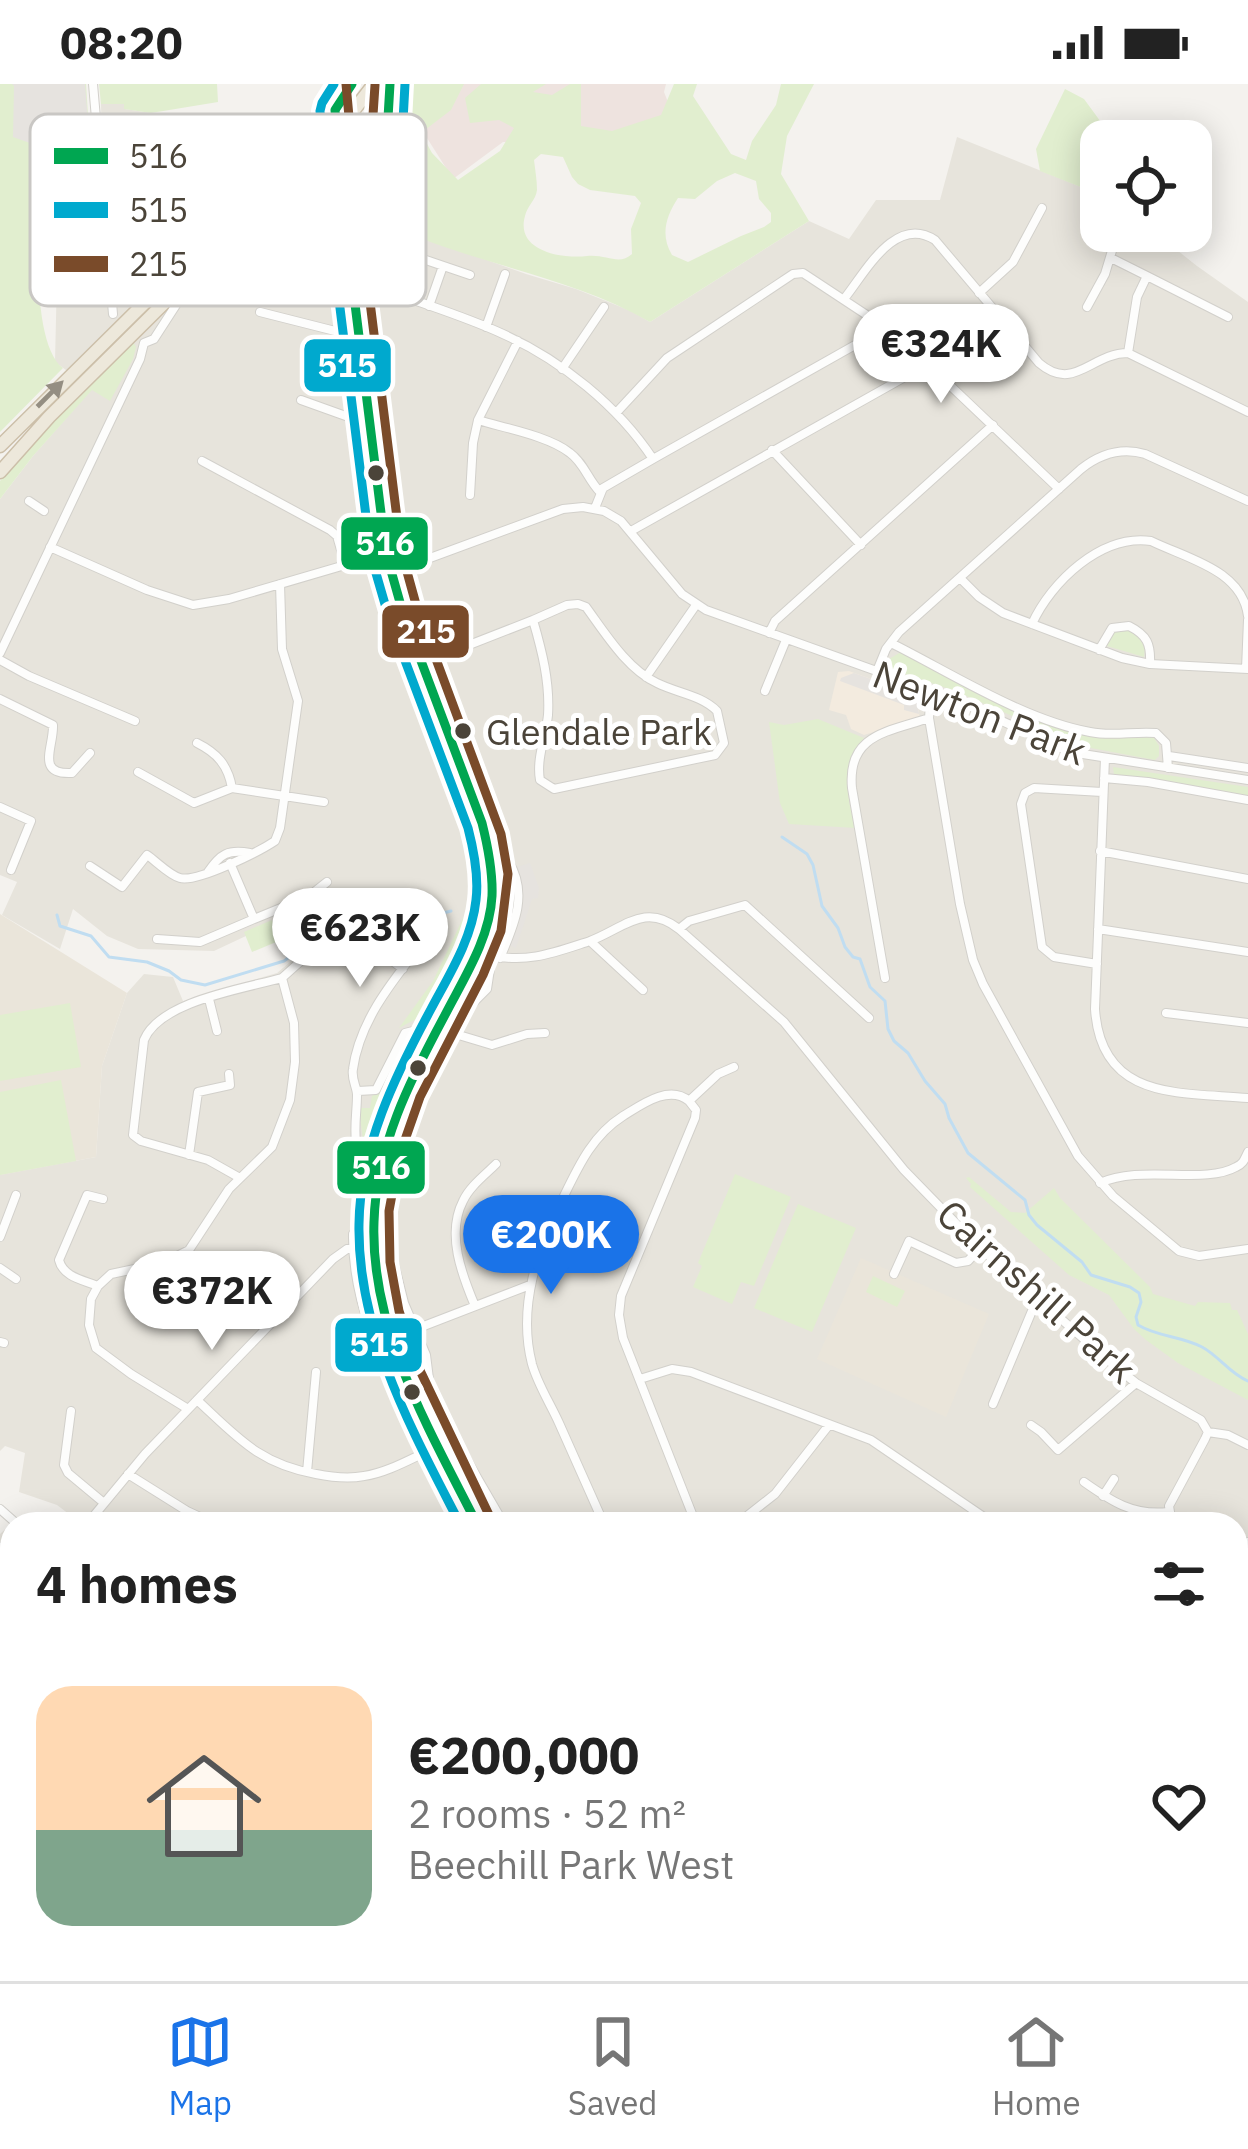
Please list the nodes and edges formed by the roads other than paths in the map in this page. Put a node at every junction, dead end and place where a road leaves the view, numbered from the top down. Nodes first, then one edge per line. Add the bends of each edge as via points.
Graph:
1 (93, 84) edge
2 (331, 84) edge
3 (352, 84) edge
4 (374, 84) edge
5 (390, 84) edge
6 (334, 110) junction
7 (95, 114) edge
8 (330, 114) edge
9 (335, 114) edge
10 (351, 114) edge
11 (387, 114) edge
12 (1042, 208) dead end
13 (1112, 252) edge
14 (1110, 258) junction
15 (426, 260) edge
16 (443, 266) junction
17 (505, 274) dead end
18 (470, 275) dead end
19 (1147, 276) junction
20 (979, 293) junction
21 (844, 299) junction
22 (426, 305) edge
23 (122, 306) edge
24 (140, 306) edge
25 (142, 306) edge
26 (175, 306) edge
27 (355, 306) edge
28 (370, 306) edge
29 (429, 306) junction
30 (604, 307) dead end
31 (1087, 307) dead end
32 (260, 312) dead end
33 (1228, 317) dead end
34 (125, 321) junction
35 (486, 327) junction
36 (887, 327) junction
37 (358, 333) junction
38 (518, 341) junction
39 (144, 344) junction
40 (1128, 353) junction
41 (928, 364) junction
42 (562, 369) junction
43 (379, 382) dead end
44 (301, 400) dead end
45 (1248, 412) edge
46 (616, 413) junction
47 (368, 418) junction
48 (478, 420) junction
49 (993, 425) junction
50 (0, 446) edge
51 (772, 449) junction
52 (653, 459) junction
53 (202, 461) dead end
54 (0, 472) edge
55 (1059, 489) junction
56 (599, 492) junction
57 (470, 495) dead end
58 (29, 501) dead end
59 (1248, 502) edge
60 (595, 508) junction
61 (62, 520) junction
62 (631, 531) junction
63 (861, 545) junction
64 (50, 547) junction
65 (386, 554) junction
66 (345, 564) junction
67 (391, 572) junction
68 (960, 578) junction
69 (280, 584) junction
70 (696, 604) junction
71 (1248, 618) edge
72 (533, 620) junction
73 (1032, 624) junction
74 (769, 633) junction
75 (786, 640) junction
76 (891, 643) junction
77 (1099, 650) junction
78 (0, 657) edge
79 (422, 663) junction
80 (1150, 664) junction
81 (1247, 669) edge
82 (877, 672) junction
83 (646, 676) junction
84 (931, 690) junction
85 (765, 691) dead end
86 (0, 699) edge
87 (928, 718) junction
88 (135, 721) dead end
89 (197, 743) dead end
90 (90, 753) dead end
91 (1169, 756) junction
92 (1105, 758) junction
93 (1168, 768) junction
94 (1248, 768) edge
95 (138, 772) dead end
96 (1103, 778) junction
97 (1248, 780) edge
98 (232, 788) junction
99 (1102, 793) junction
100 (284, 795) junction
101 (1248, 800) edge
102 (324, 802) dead end
103 (0, 807) edge
104 (487, 839) junction
105 (1100, 851) junction
106 (251, 854) junction
107 (230, 863) junction
108 (492, 864) junction
109 (510, 865) junction
110 (90, 866) dead end
111 (11, 870) dead end
112 (208, 872) junction
113 (1248, 879) edge
114 (327, 883) dead end
115 (254, 919) junction
116 (679, 929) junction
117 (1098, 929) junction
118 (426, 938) dead end
119 (157, 939) dead end
120 (590, 941) junction
121 (1248, 952) edge
122 (490, 955) junction
123 (1096, 964) junction
124 (403, 969) junction
125 (282, 978) junction
126 (885, 978) dead end
127 (643, 990) dead end
128 (209, 999) junction
129 (1166, 1012) dead end
130 (869, 1018) dead end
131 (1248, 1023) edge
132 (218, 1031) dead end
133 (452, 1033) junction
134 (545, 1033) dead end
135 (433, 1036) junction
136 (734, 1067) dead end
137 (229, 1074) dead end
138 (358, 1090) junction
139 (1248, 1098) edge
140 (689, 1100) junction
141 (356, 1142) dead end
142 (1248, 1153) edge
143 (189, 1155) junction
144 (496, 1164) dead end
145 (240, 1178) junction
146 (1100, 1183) junction
147 (16, 1195) dead end
148 (103, 1199) dead end
149 (353, 1234) dead end
150 (0, 1235) edge
151 (373, 1246) junction
152 (353, 1248) junction
153 (980, 1248) junction
154 (1248, 1249) edge
155 (0, 1268) edge
156 (894, 1274) dead end
157 (16, 1279) dead end
158 (530, 1285) junction
159 (98, 1286) junction
160 (1037, 1299) junction
161 (476, 1306) junction
162 (416, 1329) junction
163 (421, 1341) junction
164 (394, 1350) junction
165 (316, 1372) dead end
166 (640, 1380) junction
167 (1136, 1383) junction
168 (196, 1400) junction
169 (993, 1404) dead end
170 (188, 1409) junction
171 (70, 1411) dead end
172 (829, 1424) junction
173 (1030, 1425) dead end
174 (1208, 1432) junction
175 (1248, 1445) edge
176 (439, 1447) junction
177 (1058, 1450) junction
178 (424, 1454) junction
179 (1064, 1460) dead end
180 (307, 1472) junction
181 (128, 1474) junction
182 (1114, 1479) dead end
183 (1084, 1482) dead end
184 (1103, 1496) junction
185 (104, 1502) junction
186 (187, 1510) joint
187 (97, 1512) edge
188 (191, 1512) edge
189 (455, 1512) edge
190 (471, 1512) edge
191 (497, 1512) edge
192 (598, 1512) edge
193 (691, 1512) edge
194 (752, 1512) edge
195 (977, 1512) edge
196 (1150, 1512) edge
197 (1168, 1512) edge

1 - 7 street
2 - 6 main road
3 - 6 highway
4 - 10 highway
5 - 11 highway
6 - 8 highway
6 - 9 highway
12 - 20 street via 1013,262
13 - 14 street
14 - 19 street
14 - 31 street
15 - 16 street
16 - 18 street
16 - 29 street
17 - 35 street
19 - 33 street
19 - 40 street
20 - 21 street via 935,240 916,232 890,243
20 - 40 street via 1057,375
21 - 36 street
21 - 46 street via 793,274 667,358
22 - 29 street
23 - 34 street
24 - 34 highway
25 - 34 highway
26 - 39 street
27 - 37 highway
28 - 43 street
29 - 35 street
30 - 42 street
32 - 37 street
34 - 39 street
50 -> 34 highway
34 - 54 highway
35 - 38 street
36 - 41 street
36 - 52 street
37 - 47 highway
38 - 42 street
38 - 48 street
39 - 61 street
40 - 45 street
41 - 49 street
41 - 51 street
42 - 46 street
44 - 47 street
46 - 52 street
47 - 65 highway
48 - 56 street via 569,452
48 - 57 street
49 - 55 street
49 - 63 street
51 - 62 street
51 - 63 street
52 - 56 street
53 - 66 street via 330,530
55 - 59 street via 1089,463 1127,450
55 - 68 street
56 - 60 street
58 - 61 street
60 - 62 street, Newton Park
60 - 67 street via 563,509
61 - 64 street
62 - 70 street, Newton Park
63 - 74 street
64 - 69 street via 193,605
64 - 78 street
65 - 66 street
65 - 67 highway
66 - 69 street
67 - 79 highway
68 - 73 street via 991,606
68 - 76 street
69 - 100 street via 282,650 298,695
70 - 74 street, Newton Park
70 - 83 street
71 - 73 street via 1230,579 1138,540 1106,548 1071,572
71 - 81 street
72 - 79 street
72 - 83 street via 568,605 586,607
72 - 83 street via 547,682 538,774 545,786 708,759 721,749 710,704
73 - 77 street
74 - 75 street, Newton Park
75 - 82 street, Newton Park
75 - 85 street
76 - 82 street
76 - 91 street via 1057,724 1108,735 1156,733
77 - 80 street
77 - 80 street via 1112,628 1129,626 1147,639
78 - 88 street
79 - 104 highway
80 - 81 street
82 - 84 street, Newton Park
84 - 87 street
84 - 92 street, Newton Park via 1056,747
86 - 90 street via 53,724 53,769 72,772
87 - 126 street via 872,737 851,770
87 - 146 street via 973,960 1073,1148
89 - 98 street via 221,760
91 - 93 street
91 - 94 street
92 - 93 street, Newton Park
92 - 96 street
93 - 97 street, Newton Park
95 - 98 street via 190,802
96 - 99 street
96 - 101 street
98 - 100 street
99 - 105 street
99 - 123 street via 1034,788 1021,804 1042,947
100 - 102 street
100 - 106 street via 275,841
103 - 111 street via 31,821
104 - 108 highway
104 - 109 street
105 - 113 street
105 - 117 street
106 - 107 street
106 - 112 street via 226,852
107 - 112 street
107 - 115 street
108 - 109 street
108 - 122 highway
109 - 122 street via 519,911
110 - 112 street via 122,887 147,854 180,878
114 - 115 street
115 - 119 street via 200,942
116 - 120 street via 644,916
116 - 130 street via 745,905
116 - 153 street, Cairnshill Park via 784,1022
117 - 121 street
117 - 123 street
118 - 124 street
120 - 122 street via 534,958
120 - 127 street
122 - 133 street via 487,989
122 - 135 highway
123 - 139 street via 1097,1028 1124,1073 1154,1090
124 - 125 street via 345,934
124 - 138 street via 358,1049
125 - 128 street
125 - 145 street via 296,1039 290,1100 272,1148
128 - 132 street
128 - 143 street via 170,1012 146,1033 133,1120 136,1139
129 - 131 street
133 - 134 street via 492,1045
133 - 162 street via 410,1118 389,1201 390,1252
135 - 138 street via 405,1033 380,1084
135 - 151 highway via 388,1141
136 - 140 street
137 - 143 street via 230,1085 198,1092
138 - 141 street
140 - 158 street via 659,1096 596,1138 545,1234
140 - 166 street via 695,1118 619,1304
142 - 146 street via 1226,1171 1129,1174
143 - 145 street
144 - 161 street via 459,1206 456,1256
145 - 159 street via 183,1255 110,1274
146 - 154 street via 1179,1251
147 - 150 street
148 - 159 street via 87,1195 59,1260 68,1274
149 - 152 street
151 - 152 street
151 - 164 highway
152 - 168 street via 333,1259
152 - 178 street via 369,1330
153 - 156 street via 956,1263 911,1237
153 - 160 street, Cairnshill Park
155 - 157 street
158 - 161 street
158 - 192 street via 531,1360
159 - 170 street via 89,1309 96,1348
160 - 167 street, Cairnshill Park
160 - 169 street
161 - 162 street
162 - 163 street
163 - 164 street
163 - 191 street via 438,1410
164 - 176 highway
165 - 180 street
166 - 172 street via 681,1370
166 - 193 street
167 - 174 street, Cairnshill Park
167 - 177 street
168 - 170 street
168 - 180 street via 266,1459
170 - 181 street
171 - 185 street via 64,1466
172 - 194 street
172 - 195 street via 872,1440
173 - 177 street
174 - 175 street, Cairnshill Park
174 - 197 street
176 - 178 street
176 - 190 highway
177 - 179 street
178 - 180 street via 364,1476
178 - 189 street
181 - 185 street
181 - 186 street
182 - 184 street
183 - 184 street
184 - 196 street
185 - 187 street
186 - 188 street

